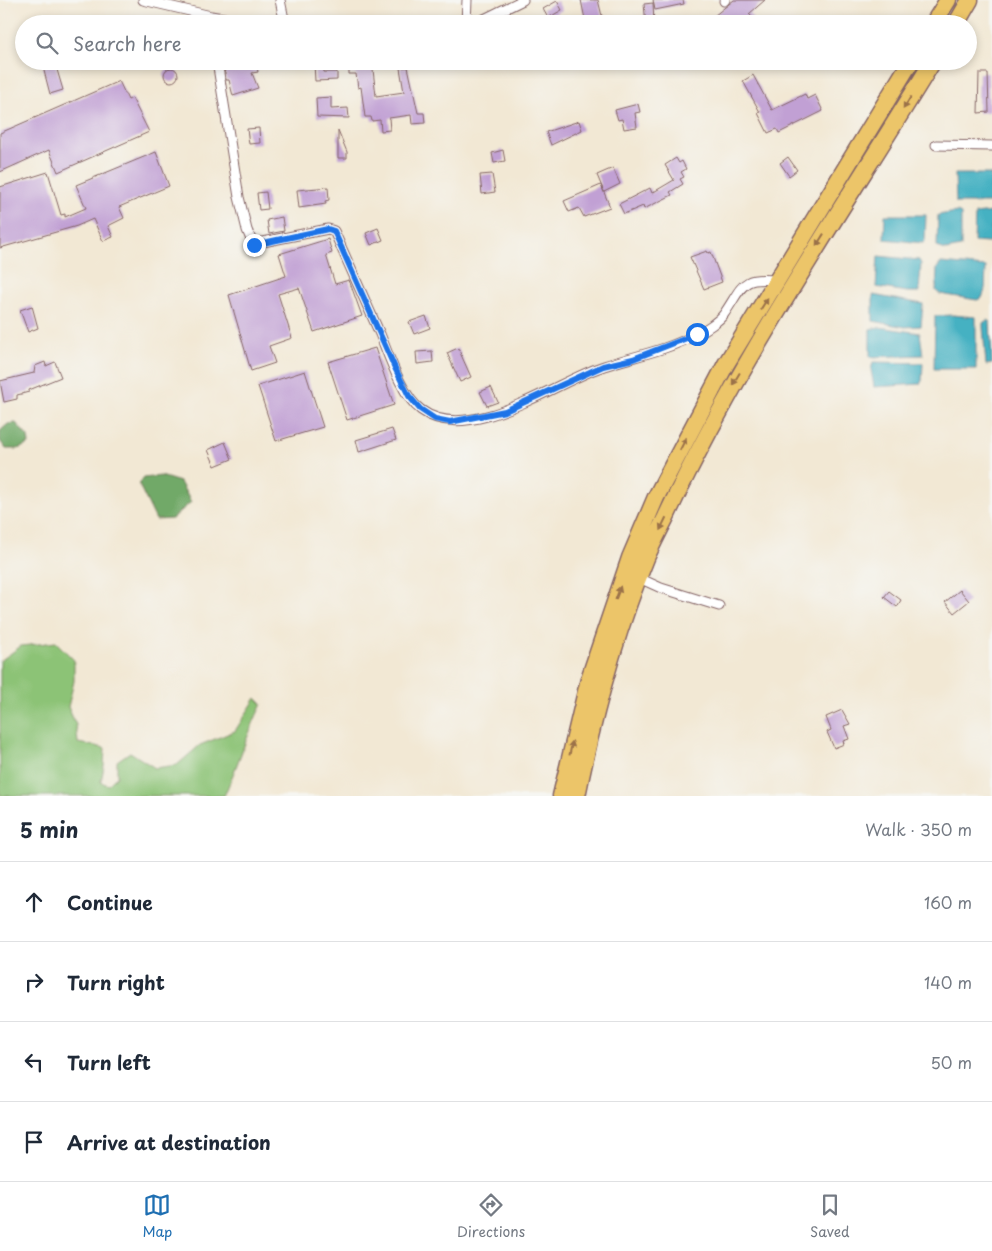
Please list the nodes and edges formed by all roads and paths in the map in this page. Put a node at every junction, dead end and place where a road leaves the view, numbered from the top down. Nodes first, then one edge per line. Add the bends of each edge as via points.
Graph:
1 (143, 0) edge
2 (280, 0) edge
3 (467, 0) edge
4 (523, 0) edge
5 (948, 0) edge
6 (970, 0) edge
7 (194, 15) edge
8 (283, 15) edge
9 (466, 15) edge
10 (492, 15) edge
11 (939, 15) edge
12 (961, 15) edge
13 (218, 70) edge
14 (906, 70) edge
15 (927, 70) edge
16 (936, 146) dead end
17 (992, 146) edge
18 (778, 281) junction
19 (639, 578) junction
20 (719, 606) dead end
21 (561, 796) edge
22 (577, 796) edge

1 - 7 street
2 - 8 street
3 - 9 street
4 - 10 street
5 - 11 highway
6 - 12 highway
13 - 18 street via 241,206 253,244 328,229 334,231 409,396 435,419 450,422 505,411 603,366 663,348 697,334 723,315 746,282 757,279
14 - 18 highway
15 -> 19 highway via 729,391 686,472
16 - 17 street
21 -> 18 highway via 587,686 642,528 726,364
19 - 20 street
19 - 22 highway via 588,740

